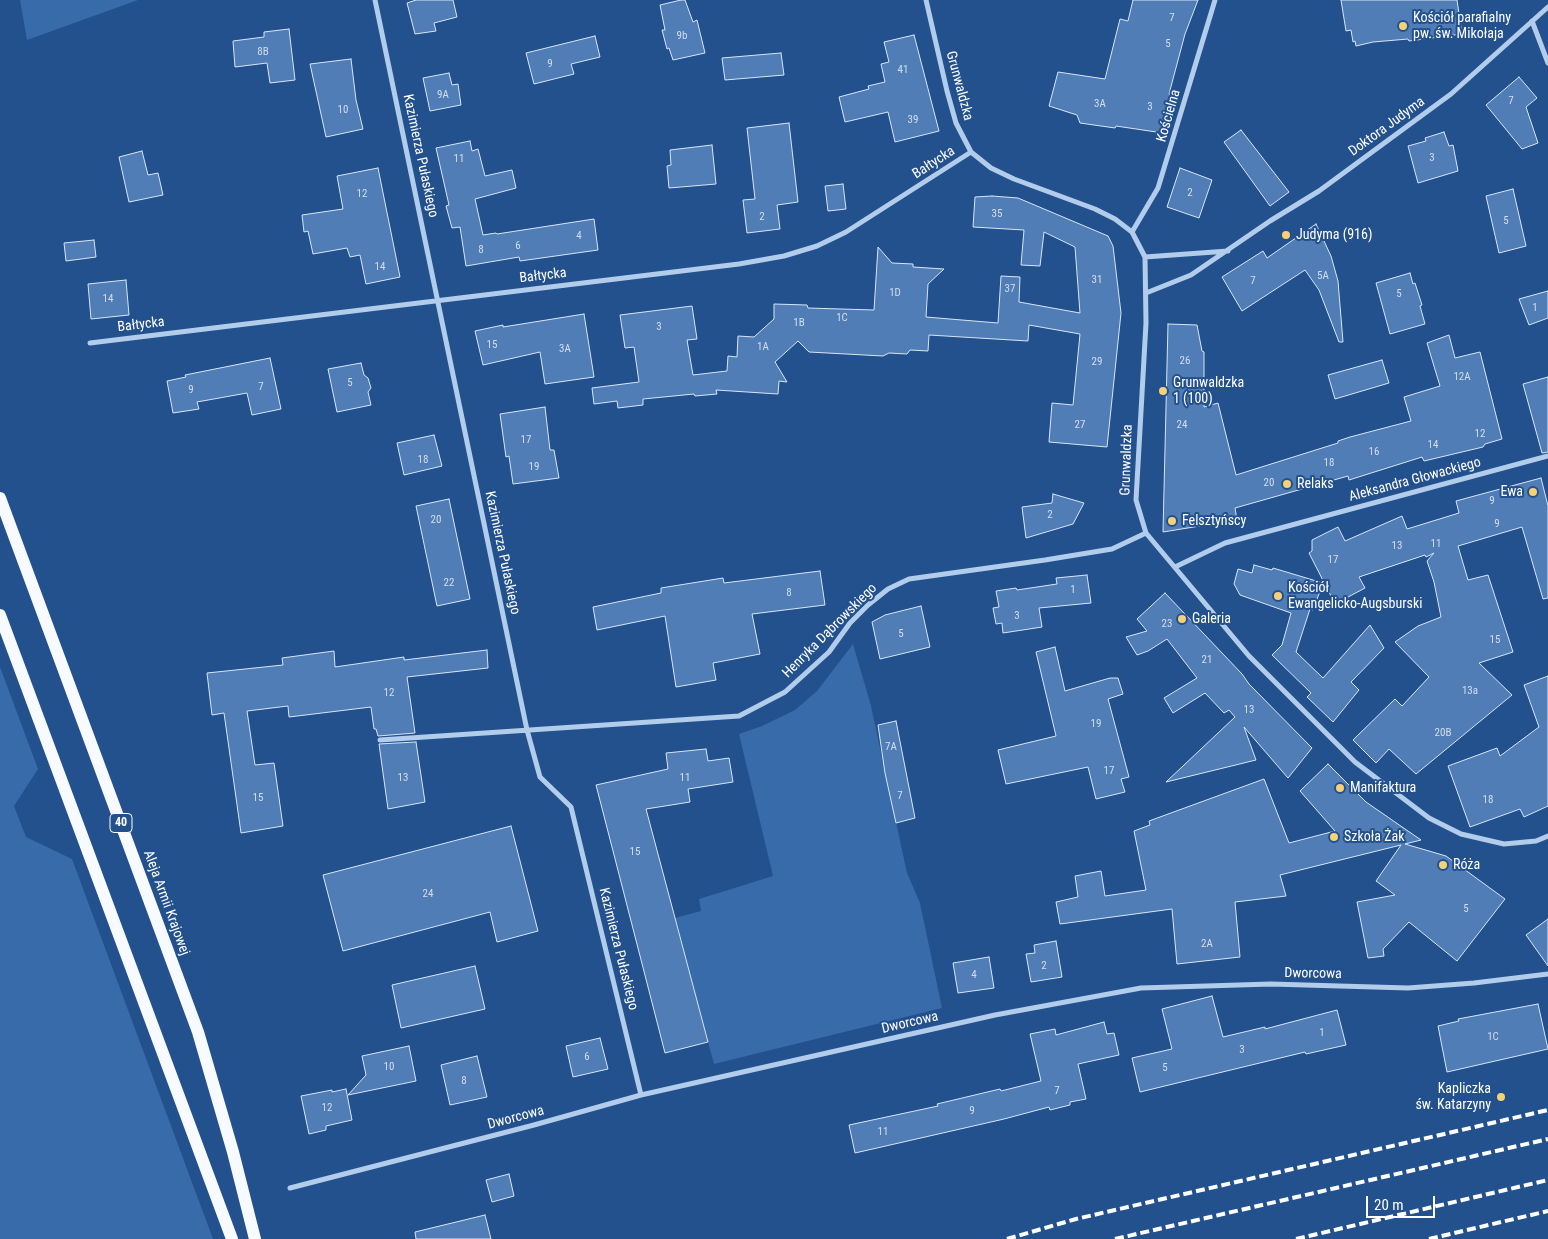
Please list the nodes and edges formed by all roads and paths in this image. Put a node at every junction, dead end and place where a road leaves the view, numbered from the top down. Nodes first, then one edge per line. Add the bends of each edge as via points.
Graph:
1 (374, 0) edge
2 (926, 0) edge
3 (1216, 0) edge
4 (1548, 7) edge
5 (1532, 21) junction
6 (1548, 63) edge
7 (971, 152) junction
8 (1132, 232) junction
9 (1228, 250) junction
10 (1145, 257) junction
11 (1146, 293) junction
12 (438, 300) junction
13 (90, 343) dead end
14 (1548, 456) edge
15 (0, 498) edge
16 (1146, 533) junction
17 (1175, 566) junction
18 (0, 615) edge
19 (527, 730) junction
20 (380, 740) dead end
21 (1548, 836) edge
22 (1548, 974) edge
23 (642, 1095) junction
24 (290, 1188) dead end
25 (232, 1239) edge
26 (255, 1239) edge

1 - 12 street, Kazimierza Pułaskiego
2 - 7 street, Grunwaldzka via 956,123
3 - 8 street, Kościelna via 1158,188
4 - 5 street, Doktora Judyma
5 - 6 street
5 - 9 street, Doktora Judyma via 1451,94 1320,191
7 - 8 street, Grunwaldzka via 991,168 1095,208
7 - 12 street, Bałtycka via 846,232 817,246 784,256
8 - 10 street, Grunwaldzka
9 - 10 street, Doktora Judyma
9 - 11 street, Doktora Judyma via 1191,275
10 - 11 street, Grunwaldzka
11 - 16 street, Grunwaldzka via 1136,500
12 - 13 street, Bałtycka
12 - 19 street, Kazimierza Pułaskiego
14 - 17 street, Aleksandra Głowackiego via 1225,543
15 - 26 main road, Aleja Armii Krajowej / 40 via 198,1032
16 - 17 street, Grunwaldzka
16 - 19 street, Henryka Dąbrowskiego via 1112,549 909,579 888,589 868,606 850,623 829,652 785,692 739,716
17 - 21 street, Grunwaldzka via 1249,656 1354,762 1429,818 1460,834 1504,844 1536,841
18 - 25 main road
19 - 20 street, Henryka Dąbrowskiego
19 - 23 street, Kazimierza Pułaskiego via 540,777 571,807
22 - 23 street, Dworcowa via 1474,984 1408,988 1271,984 1142,988 995,1015
23 - 24 street, Dworcowa

